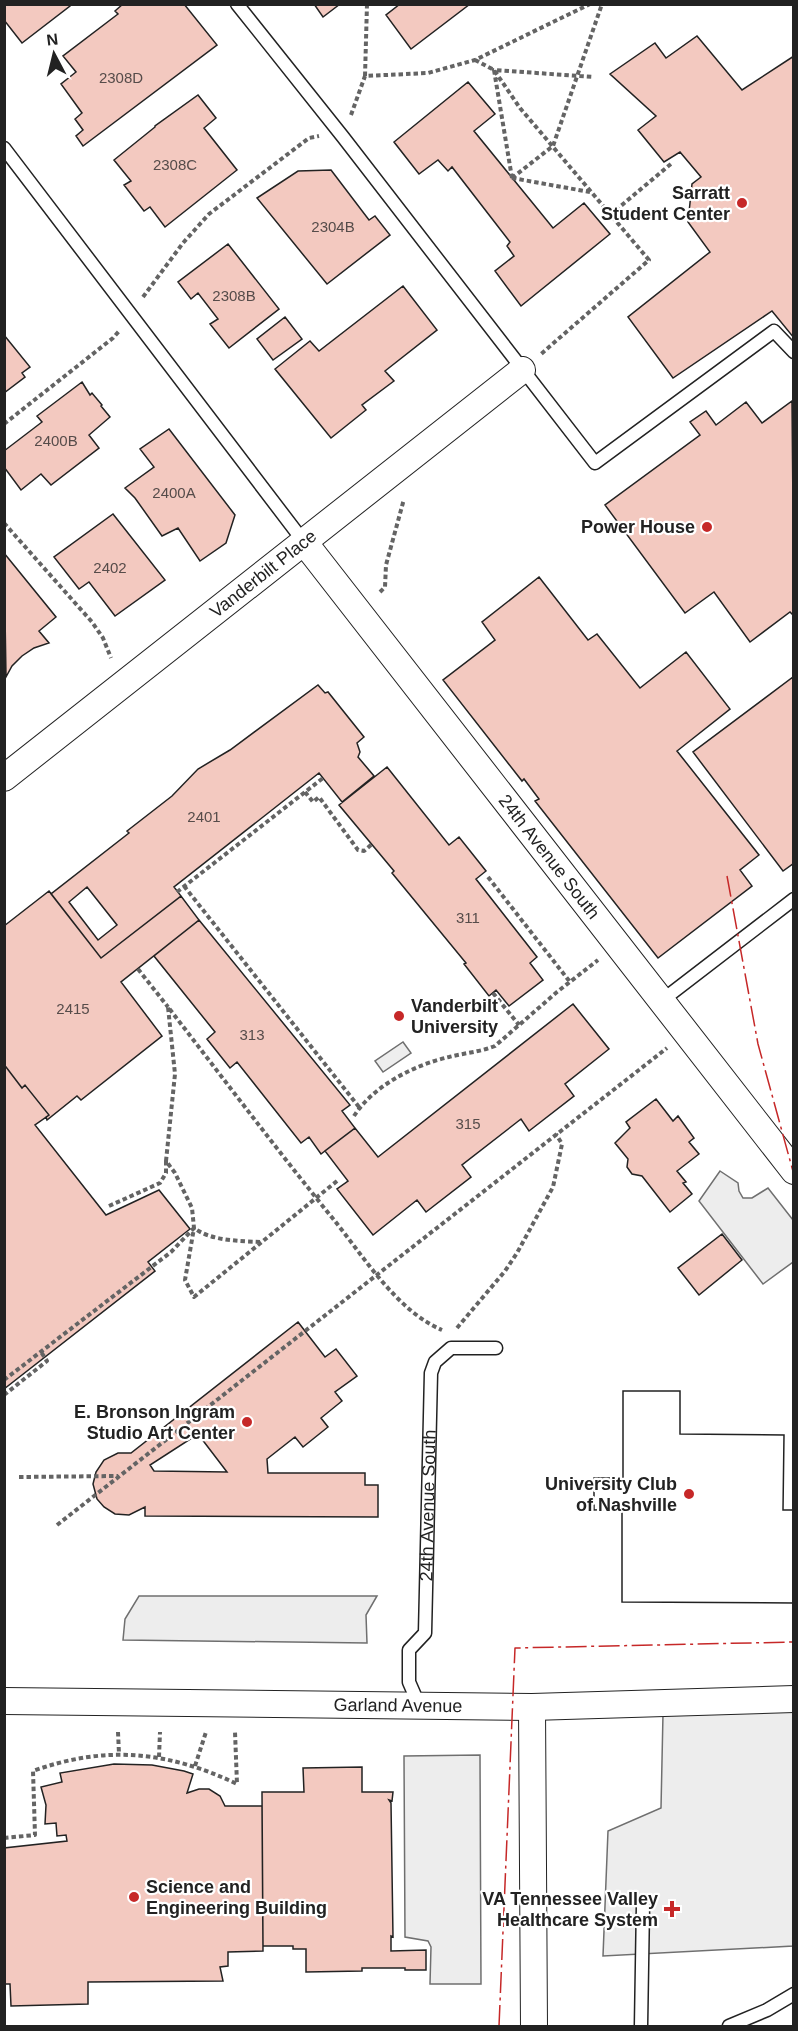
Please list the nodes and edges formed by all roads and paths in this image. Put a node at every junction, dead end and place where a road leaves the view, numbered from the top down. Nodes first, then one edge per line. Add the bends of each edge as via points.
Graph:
1 (237, 4) edge
2 (367, 4) edge
3 (590, 4) edge
4 (602, 4) edge
5 (475, 60) junction
6 (494, 70) junction
7 (365, 76) junction
8 (577, 76) junction
9 (594, 77) dead end
10 (343, 137) junction
11 (553, 146) junction
12 (4, 148) edge
13 (672, 163) dead end
14 (512, 178) junction
15 (590, 192) junction
16 (610, 215) junction
17 (131, 315) junction
18 (794, 352) edge
19 (522, 370) junction
20 (4, 424) edge
21 (404, 499) dead end
22 (4, 523) edge
23 (304, 543) junction
24 (380, 592) dead end
25 (111, 658) dead end
26 (4, 778) edge
27 (323, 778) dead end
28 (305, 792) junction
29 (372, 844) dead end
30 (488, 877) dead end
31 (184, 886) junction
32 (177, 892) dead end
33 (794, 899) edge
34 (601, 958) dead end
35 (138, 969) dead end
36 (570, 982) junction
37 (493, 993) dead end
38 (660, 1002) junction
39 (168, 1007) junction
40 (519, 1025) junction
41 (670, 1046) dead end
42 (359, 1107) junction
43 (354, 1116) dead end
44 (556, 1134) junction
45 (166, 1161) junction
46 (794, 1171) edge
47 (337, 1181) dead end
48 (316, 1198) junction
49 (109, 1206) dead end
50 (194, 1228) junction
51 (262, 1242) junction
52 (378, 1275) junction
53 (496, 1348) dead end
54 (40, 1352) junction
55 (4, 1380) edge
56 (4, 1395) edge
57 (120, 1476) junction
58 (20, 1477) dead end
59 (57, 1525) dead end
60 (794, 1699) edge
61 (4, 1701) edge
62 (419, 1705) junction
63 (532, 1707) junction
64 (118, 1732) dead end
65 (160, 1732) dead end
66 (206, 1732) dead end
67 (235, 1732) dead end
68 (119, 1754) junction
69 (159, 1757) junction
70 (195, 1766) junction
71 (4, 1838) edge
72 (643, 1905) dead end
73 (794, 1994) edge
74 (534, 2026) edge
75 (641, 2026) edge
76 (729, 2026) edge

1 - 10 lane
2 - 7 path
3 - 5 path
4 - 8 path
5 - 6 path
5 - 7 path via 428,73
6 - 8 path
6 - 11 path
6 - 14 path
7 - 10 path
8 - 9 path
8 - 11 path
10 - 17 path via 309,138 209,214 159,273
10 - 19 lane
11 - 14 path
11 - 15 path
12 - 17 lane
13 - 16 path
14 - 15 path
15 - 16 path
16 - 19 path via 649,260
17 - 20 path via 113,338
17 - 23 lane
18 - 19 lane via 774,331 595,463
19 - 23 street, Vanderbilt Place
21 - 24 path via 386,565 385,587
22 - 25 path via 92,622
23 - 26 street, Vanderbilt Place
23 - 38 street, 24th Avenue South
27 - 28 path
28 - 29 path via 313,802 319,797 358,850 364,851
28 - 31 path
30 - 36 path
31 - 32 path
31 - 42 path
33 - 38 lane
34 - 36 path
35 - 39 path
36 - 40 path
37 - 40 path
38 - 46 street, 24th Avenue South
39 - 45 path via 175,1074
39 - 48 path
40 - 42 path via 495,1046 436,1061 398,1078
41 - 44 path
42 - 43 path
44 - 52 path
44 - 52 path via 562,1144 553,1186 505,1270 450,1331 428,1323 392,1293
45 - 49 path via 166,1173 160,1183
45 - 50 path via 192,1208
47 - 48 path
48 - 51 path
48 - 52 path
50 - 51 path via 201,1234
50 - 51 path via 185,1280 194,1297
50 - 54 path via 171,1252
52 - 57 path
53 - 62 lane, 24th Avenue South via 451,1348 435,1362 431,1373 425,1633 409,1650 409,1682
54 - 55 path
54 - 56 path via 47,1360
57 - 58 path
57 - 59 path
60 - 63 street, Garland Avenue
61 - 62 street, Garland Avenue
62 - 63 street, Garland Avenue
63 - 74 street
64 - 68 path
65 - 69 path
66 - 70 path
67 - 70 path via 237,1784
68 - 69 path
68 - 71 path via 71,1759 33,1771 35,1835
69 - 70 path
72 - 75 lane
73 - 76 lane

